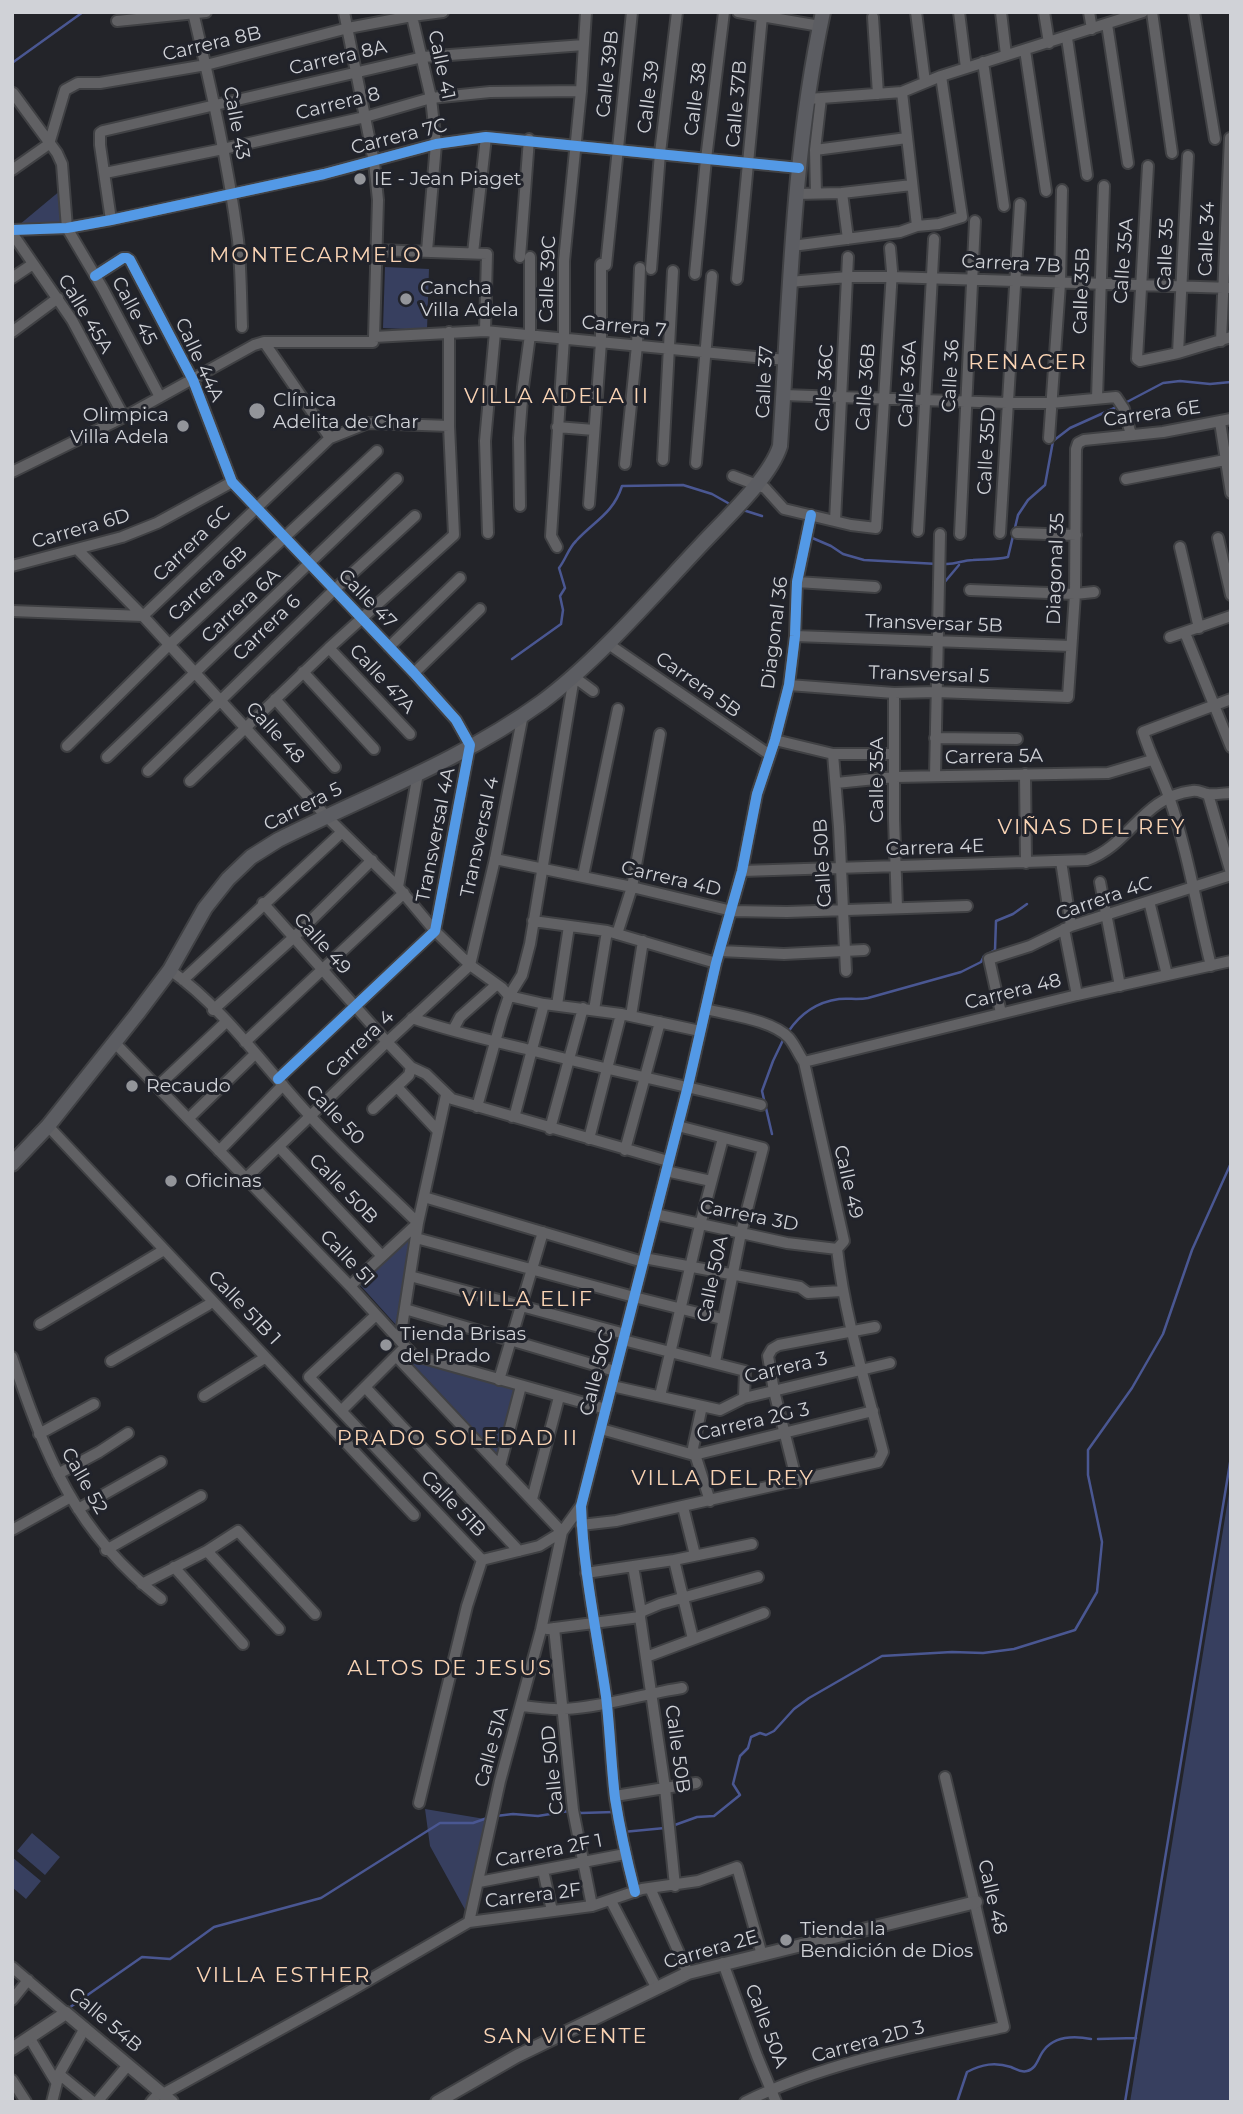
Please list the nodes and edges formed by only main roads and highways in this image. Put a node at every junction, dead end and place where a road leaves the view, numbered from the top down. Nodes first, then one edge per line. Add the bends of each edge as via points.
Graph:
1 (821, 19) edge
2 (573, 677) joint
3 (12, 1164) edge

1 - 2 main road, Calle 37 via 815,99 796,194 780,446 771,466 706,540
2 - 3 main road, Carrera 5 via 523,715 470,745 260,851 228,879 205,908 170,970 115,1043

